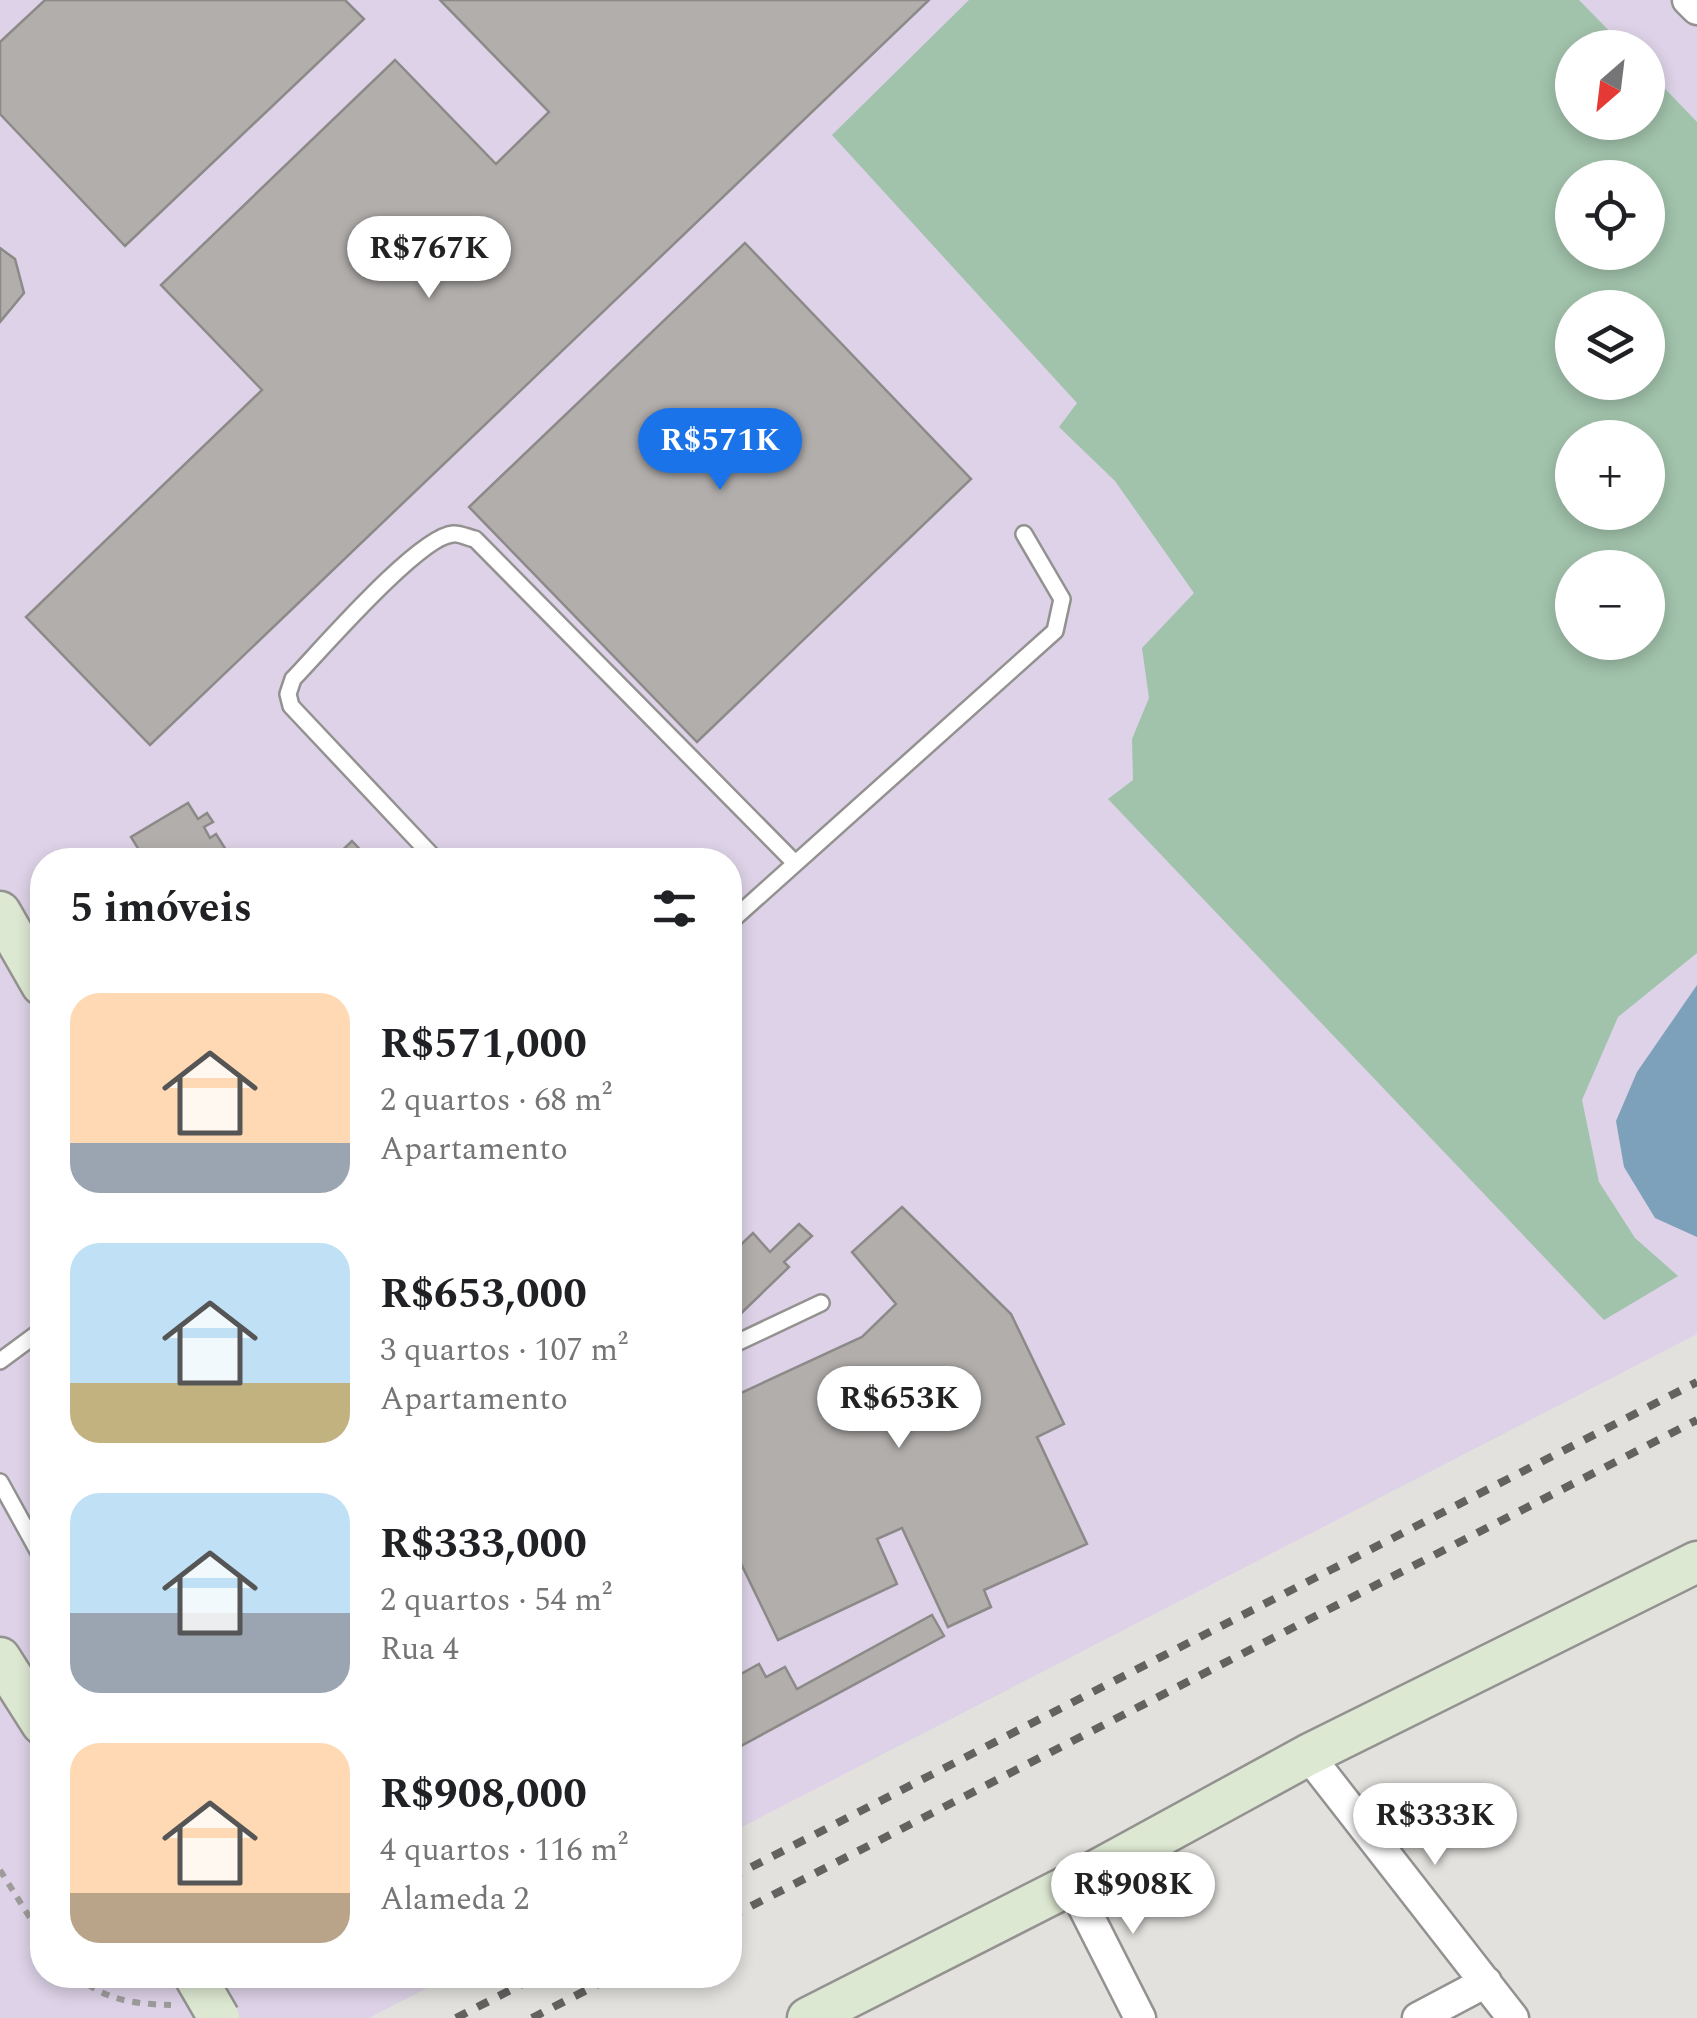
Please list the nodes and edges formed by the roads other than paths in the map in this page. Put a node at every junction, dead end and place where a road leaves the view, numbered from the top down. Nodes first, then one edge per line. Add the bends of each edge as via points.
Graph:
1 (1688, 0) edge
2 (1697, 9) edge
3 (1024, 534) dead end
4 (425, 848) edge
5 (794, 862) junction
6 (742, 911) edge
7 (0, 912) edge
8 (30, 964) edge
9 (822, 1303) dead end
10 (30, 1339) edge
11 (742, 1340) edge
12 (0, 1360) edge
13 (0, 1482) edge
14 (30, 1535) edge
15 (1697, 1562) edge
16 (0, 1658) edge
17 (30, 1705) edge
18 (1308, 1754) junction
19 (1072, 1884) junction
20 (1486, 1982) junction
21 (202, 1988) edge
22 (219, 2018) edge
23 (808, 2018) edge
24 (1140, 2018) edge
25 (1418, 2018) edge
26 (1513, 2018) edge

1 - 2 street
3 - 5 lane via 1062,599 1055,631
4 - 5 lane via 291,706 288,694 293,679 405,564 454,533 476,540
5 - 6 lane
7 - 8 street
9 - 11 lane
10 - 12 lane
13 - 14 lane
15 - 18 street
16 - 17 street
18 - 19 street
18 - 20 street
19 - 23 street
19 - 24 street
20 - 25 street
20 - 26 street
21 - 22 street, bridge

